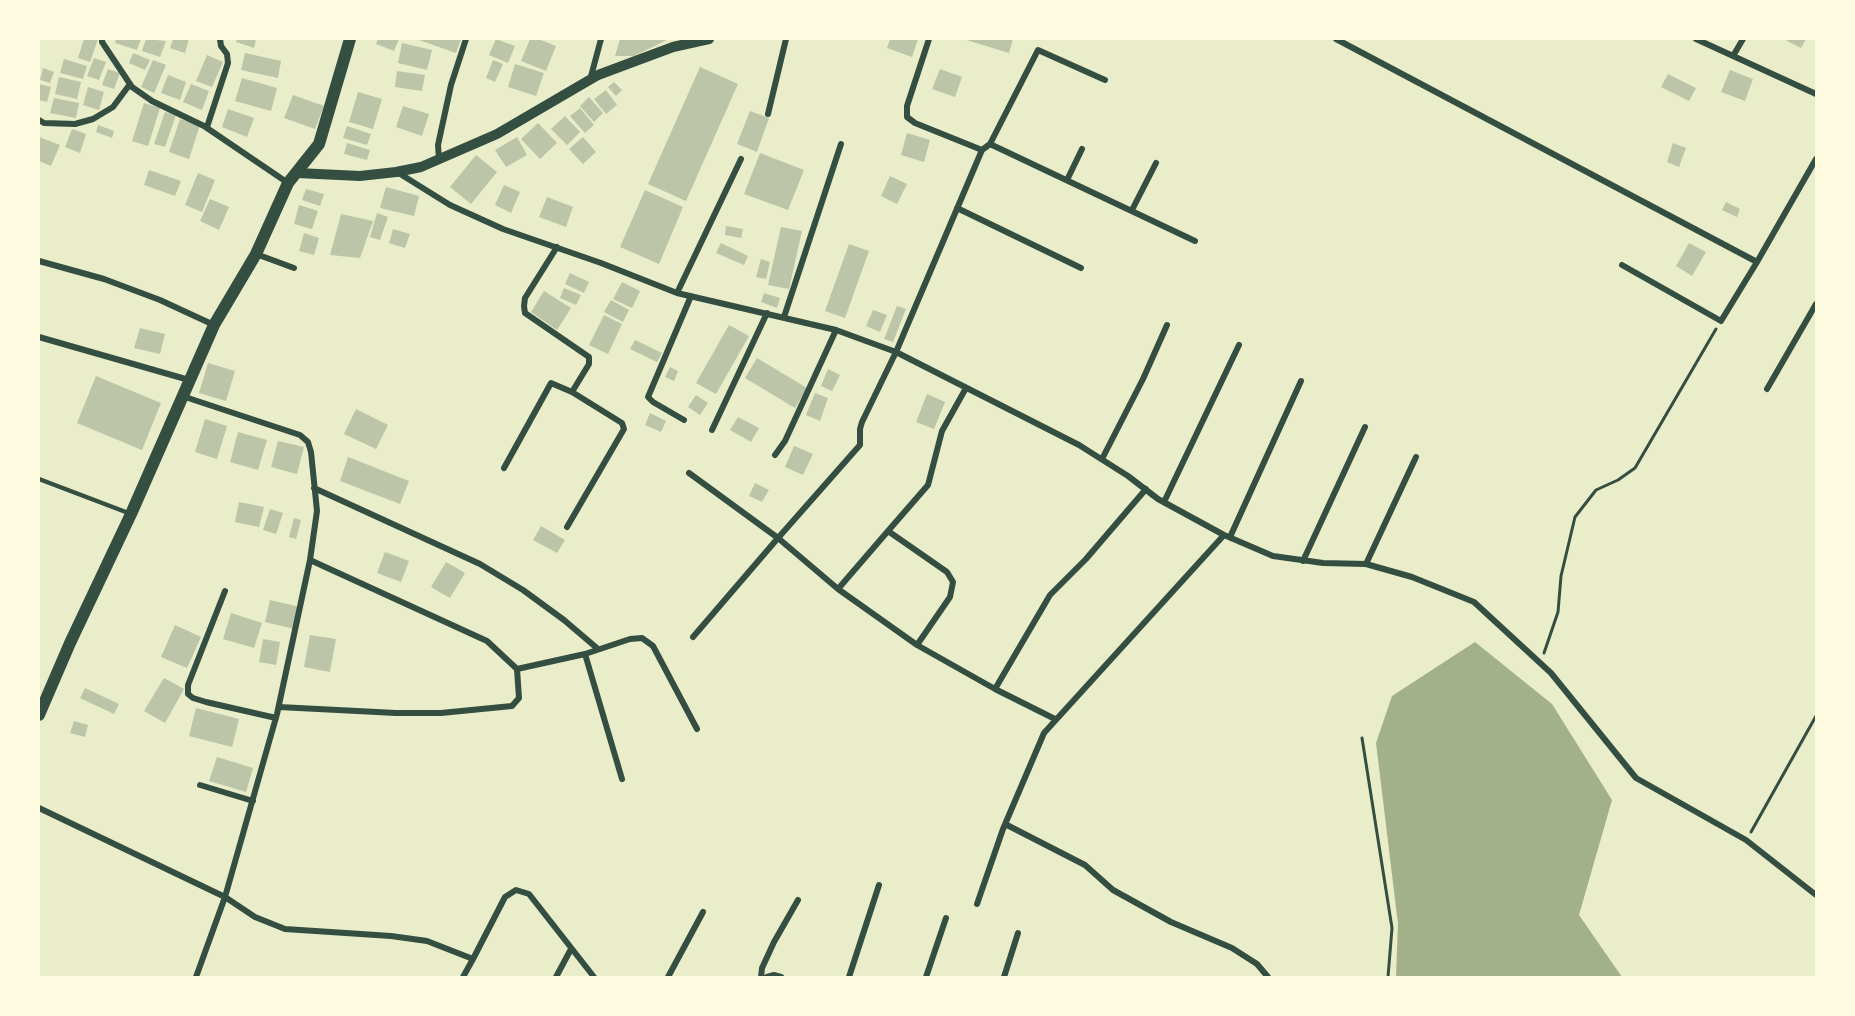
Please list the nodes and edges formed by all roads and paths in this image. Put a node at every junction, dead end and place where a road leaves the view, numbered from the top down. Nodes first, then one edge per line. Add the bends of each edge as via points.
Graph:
1 (102, 39) edge
2 (220, 39) edge
3 (350, 39) edge
4 (466, 39) edge
5 (601, 39) edge
6 (709, 39) edge
7 (786, 39) edge
8 (929, 39) edge
9 (1336, 39) edge
10 (1696, 39) edge
11 (1743, 39) edge
12 (1733, 56) junction
13 (589, 80) junction
14 (1105, 80) dead end
15 (130, 84) junction
16 (1816, 94) edge
17 (768, 114) dead end
18 (39, 120) edge
19 (207, 128) junction
20 (841, 144) dead end
21 (990, 144) junction
22 (1082, 148) dead end
23 (982, 150) junction
24 (439, 159) junction
25 (741, 159) dead end
26 (1816, 159) edge
27 (1156, 164) dead end
28 (396, 172) junction
29 (297, 173) junction
30 (1067, 180) junction
31 (288, 183) junction
32 (957, 208) junction
33 (1132, 210) junction
34 (1195, 241) dead end
35 (556, 248) junction
36 (256, 254) junction
37 (39, 261) edge
38 (1757, 262) junction
39 (1622, 265) dead end
40 (294, 268) dead end
41 (1081, 268) dead end
42 (677, 292) junction
43 (691, 296) junction
44 (1816, 304) edge
45 (767, 313) junction
46 (784, 317) junction
47 (1721, 321) junction
48 (214, 325) junction
49 (1167, 325) dead end
50 (836, 330) junction
51 (39, 337) edge
52 (1239, 345) dead end
53 (896, 352) junction
54 (189, 380) junction
55 (1301, 381) dead end
56 (966, 388) junction
57 (1767, 389) dead end
58 (572, 392) junction
59 (182, 396) junction
60 (684, 420) dead end
61 (1365, 427) dead end
62 (712, 430) dead end
63 (775, 454) dead end
64 (1416, 457) dead end
65 (1102, 459) junction
66 (504, 468) dead end
67 (689, 473) dead end
68 (39, 479) edge
69 (314, 488) junction
70 (1146, 489) junction
71 (1164, 502) junction
72 (131, 514) junction
73 (567, 527) dead end
74 (888, 531) junction
75 (1227, 536) junction
76 (778, 538) junction
77 (310, 560) junction
78 (1303, 561) junction
79 (1366, 564) junction
80 (838, 589) junction
81 (225, 591) dead end
82 (693, 637) dead end
83 (917, 645) junction
84 (598, 649) junction
85 (585, 654) junction
86 (1540, 663) junction
87 (517, 669) junction
88 (995, 689) junction
89 (279, 707) junction
90 (39, 715) edge
91 (1816, 716) edge
92 (276, 718) junction
93 (1055, 719) junction
94 (697, 729) dead end
95 (1362, 738) dead end
96 (622, 779) dead end
97 (200, 785) dead end
98 (252, 801) junction
99 (39, 808) edge
100 (1005, 824) junction
101 (1746, 840) junction
102 (879, 885) dead end
103 (1816, 895) edge
104 (225, 897) junction
105 (798, 900) dead end
106 (977, 904) dead end
107 (703, 912) dead end
108 (946, 918) dead end
109 (1018, 933) dead end
110 (571, 949) junction
111 (473, 959) junction
112 (196, 977) edge
113 (463, 977) edge
114 (556, 977) edge
115 (594, 977) edge
116 (668, 977) edge
117 (761, 977) edge
118 (767, 977) edge
119 (781, 977) edge
120 (849, 977) edge
121 (926, 977) edge
122 (1004, 977) edge
123 (1268, 977) edge
124 (1388, 977) edge

1 - 15 street
2 - 19 street via 228,63
3 - 29 main road via 319,144
4 - 24 street via 451,85 438,146
5 - 13 street
6 - 13 street via 673,47
7 - 17 street
8 - 23 street via 906,117
9 - 38 street
10 - 12 street
11 - 12 street
12 - 16 street
13 - 24 street via 497,134
14 - 21 street via 1038,50
15 - 18 street via 113,107 93,119 75,124
15 - 19 street via 152,101
19 - 31 street
20 - 46 street
21 - 23 street
21 - 30 street
22 - 30 street
23 - 32 street
24 - 28 street
25 - 42 street
26 - 38 street
27 - 33 street
28 - 29 street via 360,176
28 - 35 street via 450,205
29 - 31 main road
30 - 33 street
31 - 36 main road
32 - 41 street
32 - 53 street
33 - 34 street
35 - 42 street
35 - 58 street via 524,306 525,313 589,357
36 - 40 street
36 - 48 main road
37 - 48 street via 104,279
38 - 47 street
39 - 47 street
42 - 43 street
43 - 45 street
43 - 60 street via 648,397
44 - 57 street
45 - 46 street
45 - 62 street
46 - 50 street
47 - 86 path via 1635,468 1596,490 1575,517 1561,576 1558,612
48 - 54 main road
49 - 65 street
50 - 53 street
50 - 63 street via 785,441
51 - 54 street
52 - 71 street
53 - 56 street
53 - 76 street via 862,422 857,451
54 - 59 main road
55 - 75 street
56 - 65 street
56 - 74 street via 942,430 928,485
58 - 66 street via 549,384
58 - 73 street via 622,423 624,429
59 - 69 street via 300,435 311,452
59 - 72 main road
61 - 78 street
64 - 79 street
65 - 70 street
67 - 76 street
68 - 72 lane
69 - 77 street via 317,511
69 - 84 street via 488,569 564,620
70 - 71 street
70 - 88 street via 1050,595
71 - 75 street
72 - 90 main road
74 - 80 street
74 - 83 street via 947,572 953,582 950,597
75 - 78 street via 1273,556
75 - 93 street
76 - 80 street
76 - 82 street
77 - 87 street via 487,641
77 - 89 street
78 - 79 street
79 - 86 street via 1412,577 1474,602
80 - 83 street
81 - 92 street via 188,685 188,694
83 - 88 street
84 - 85 street
84 - 94 street via 642,638 653,646
85 - 87 street
85 - 96 street
86 - 101 street via 1636,778
87 - 89 street via 519,698 512,706 441,713
88 - 93 street
89 - 92 street
91 - 101 path
92 - 98 street
93 - 100 street via 1044,733
95 - 124 path via 1392,928
97 - 98 street
98 - 104 street
99 - 104 street
100 - 106 street
100 - 123 street via 1084,865 1113,890 1171,922 1232,948 1257,964
101 - 103 street
102 - 120 street
104 - 111 street via 255,917 285,929 427,941
104 - 112 street
105 - 117 street via 774,942
107 - 116 street
108 - 121 street
109 - 122 street
110 - 111 street via 528,894 516,890 505,897
110 - 114 street
110 - 115 street
111 - 113 street
118 - 119 street

